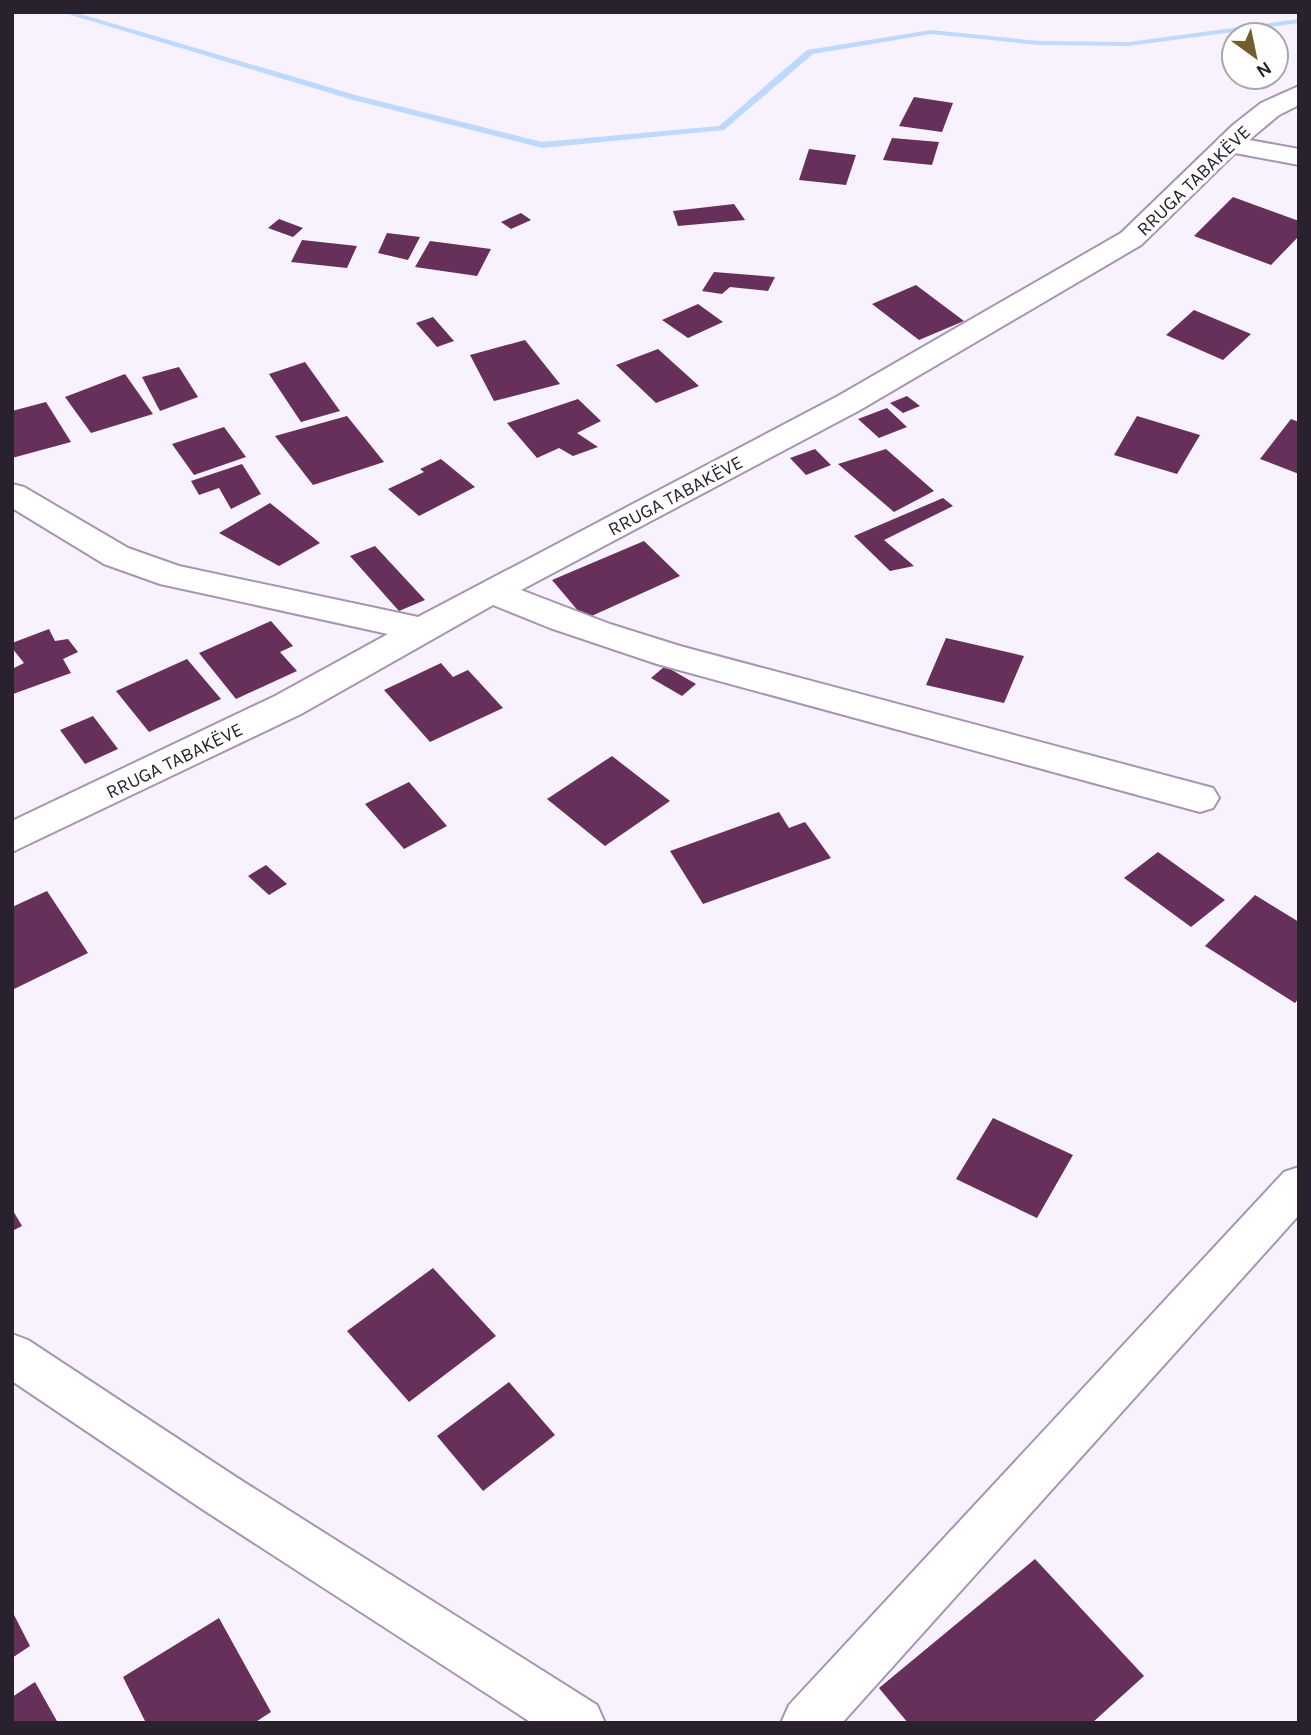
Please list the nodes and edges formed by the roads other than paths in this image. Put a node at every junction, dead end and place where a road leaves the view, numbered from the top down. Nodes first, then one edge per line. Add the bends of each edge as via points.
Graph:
1 (1299, 94) edge
2 (1229, 144) junction
3 (1299, 157) edge
4 (12, 494) edge
5 (492, 592) junction
6 (424, 630) junction
7 (1200, 798) dead end
8 (12, 838) edge
9 (1299, 1185) edge
10 (12, 1355) edge
11 (579, 1723) edge
12 (807, 1723) edge

1 - 2 street, RRUGA TABAKËVE via 1270,109
2 - 3 street
2 - 5 street, RRUGA TABAKËVE via 1131,239 849,404
4 - 6 street via 116,556 172,576
5 - 6 street, RRUGA TABAKËVE
5 - 7 street via 630,644
6 - 8 street, RRUGA TABAKËVE via 288,705
9 - 12 street
10 - 11 street

